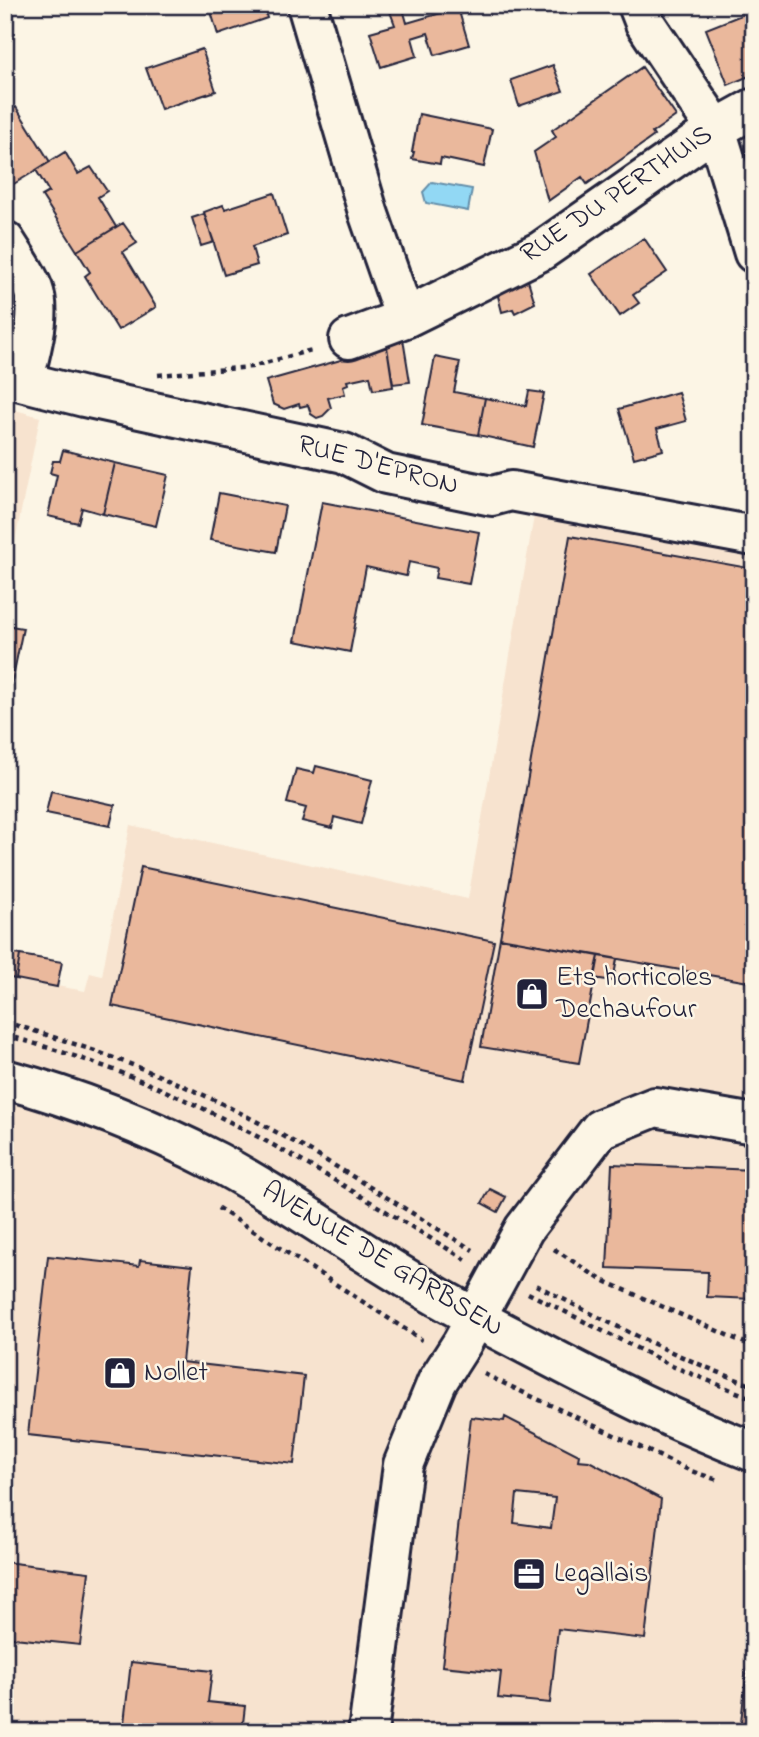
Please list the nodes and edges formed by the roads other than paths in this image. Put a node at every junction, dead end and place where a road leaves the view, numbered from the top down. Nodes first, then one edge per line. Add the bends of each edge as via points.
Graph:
1 (307, 5) edge
2 (638, 5) edge
3 (754, 108) edge
4 (716, 129) junction
5 (5, 241) edge
6 (754, 253) edge
7 (405, 318) junction
8 (349, 338) road end
9 (14, 379) edge
10 (754, 536) edge
11 (5, 1079) edge
12 (754, 1124) edge
13 (476, 1319) junction
14 (754, 1452) edge
15 (368, 1732) edge

1 - 7 street
2 - 4 street via 645,23
3 - 4 street, RUE DU PERTHUIS
4 - 6 street
4 - 7 street, RUE DU PERTHUIS via 541,251
5 - 9 street via 33,288 36,304 36,319
7 - 8 street, RUE DU PERTHUIS
9 - 10 street, RUE D'EPRON via 344,453 386,474 492,496 511,491
11 - 13 street, AVENUE DE GARBSEN via 130,1121 217,1163
12 - 13 street via 655,1107 600,1129 524,1230
13 - 14 street, AVENUE DE GARBSEN via 605,1386
13 - 15 street via 445,1367 403,1465

